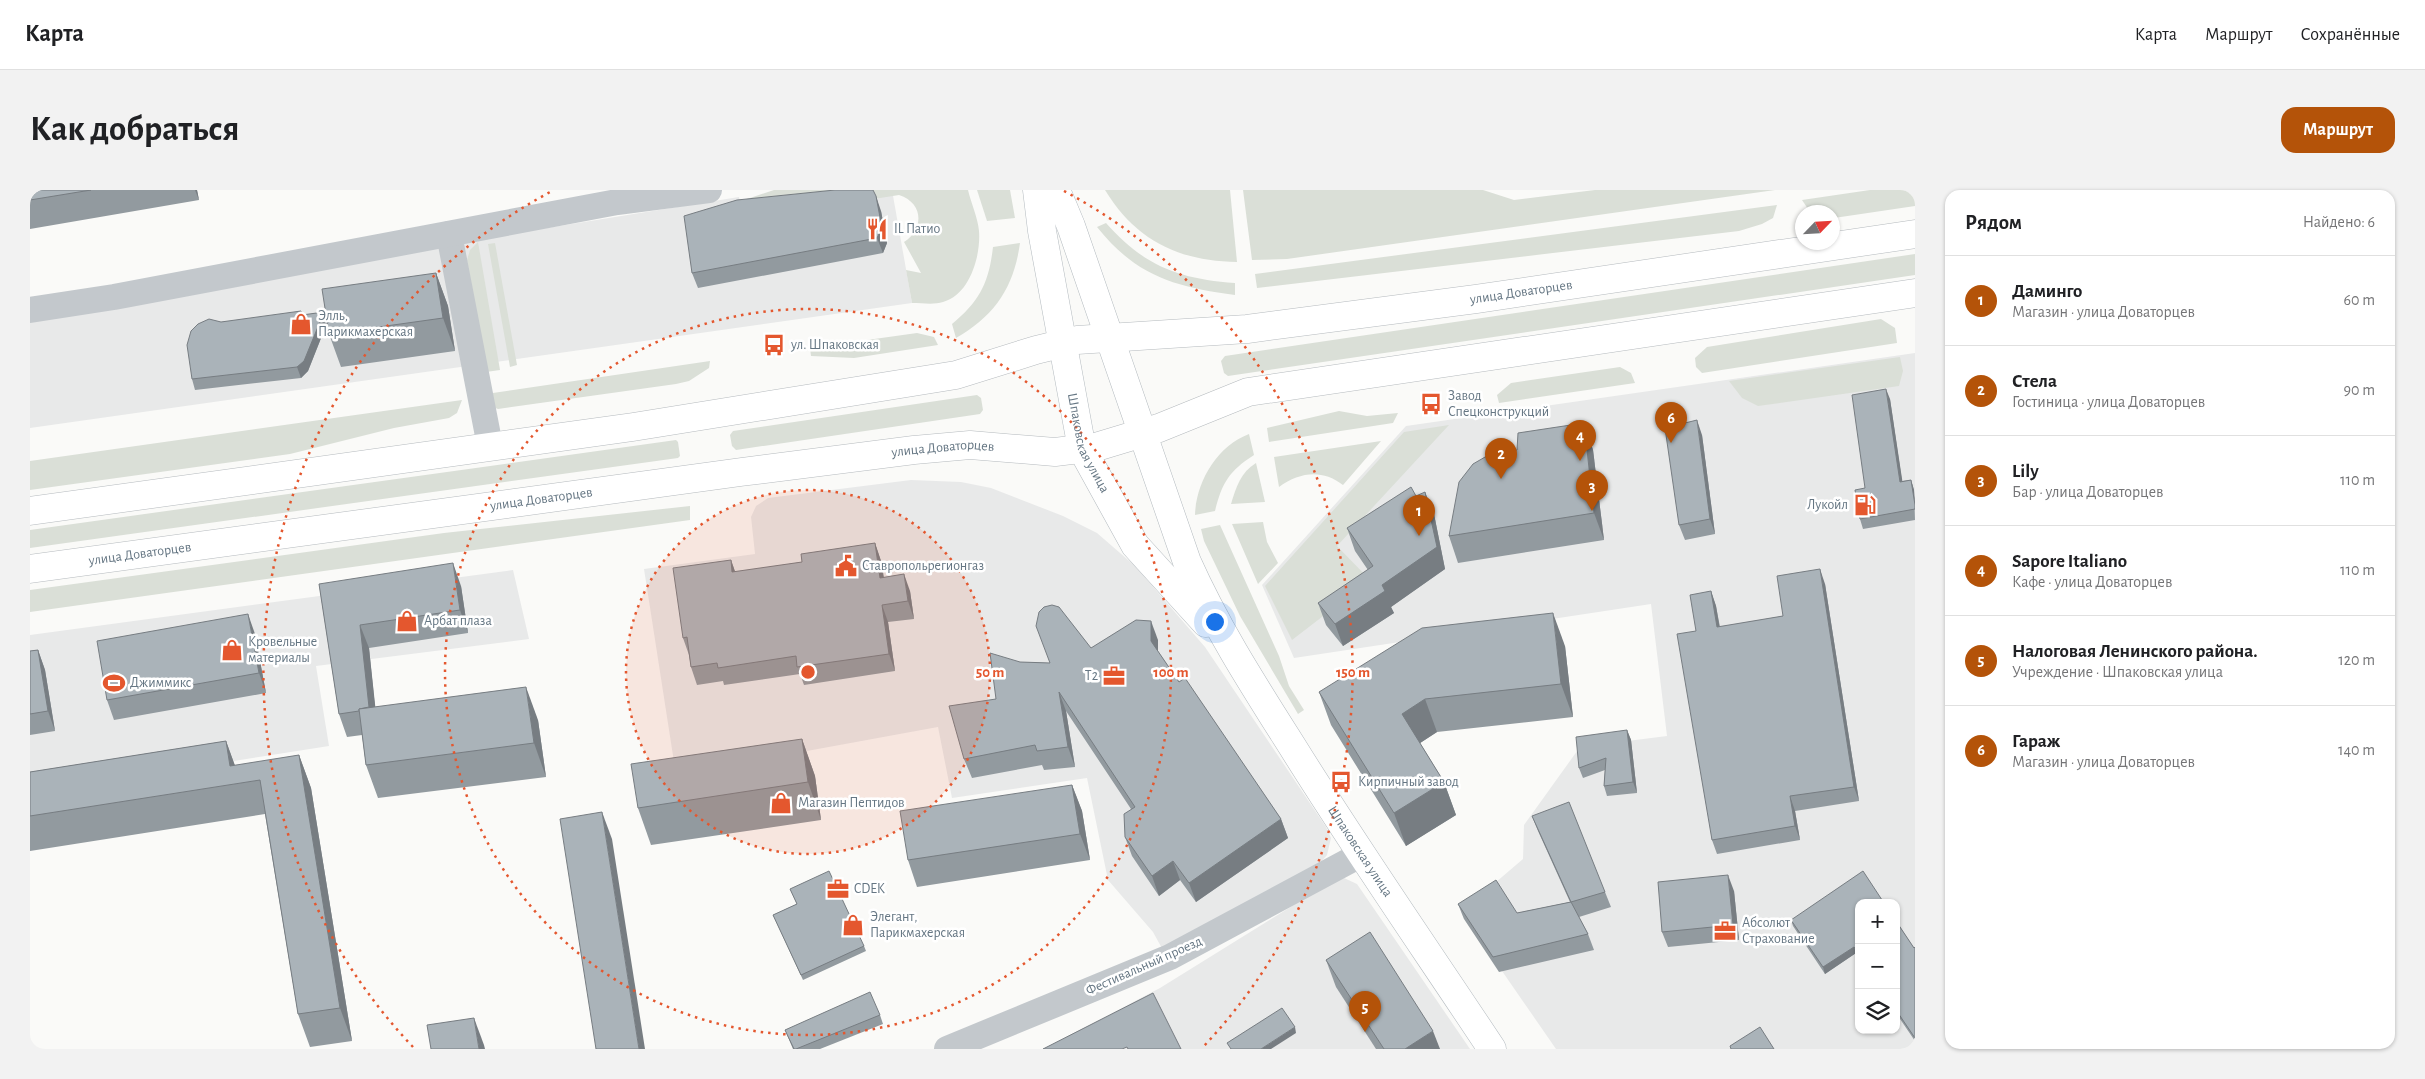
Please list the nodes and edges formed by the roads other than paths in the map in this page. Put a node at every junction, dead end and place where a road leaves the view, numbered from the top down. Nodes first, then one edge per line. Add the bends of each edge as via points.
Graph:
1 (709, 190) edge
2 (1037, 190) edge
3 (1056, 190) edge
4 (449, 234) junction
5 (1915, 234) edge
6 (1915, 293) edge
7 (30, 310) edge
8 (1151, 430) junction
9 (490, 446) junction
10 (1082, 449) junction
11 (30, 511) edge
12 (30, 569) edge
13 (1232, 652) junction
14 (1360, 855) junction
15 (947, 1049) edge
16 (1492, 1049) edge

1 - 4 street via 617,202
2 - 10 main road, Шпаковская улица
3 - 8 main road, Шпаковская улица
4 - 7 street
4 - 9 street
5 - 9 main road, улица Доваторцев via 1476,299 1247,329 1077,340 956,375
6 - 8 main road via 1248,392
8 - 10 main road, улица Доваторцев
8 - 13 main road, Шпаковская улица via 1187,562
9 - 11 main road
10 - 12 main road, улица Доваторцев via 1055,452 970,445 914,450
10 - 13 main road, Шпаковская улица via 1135,545
13 - 14 main road, Шпаковская улица
14 - 15 street, Фестивальный проезд via 1170,957
14 - 16 main road, Шпаковская улица

